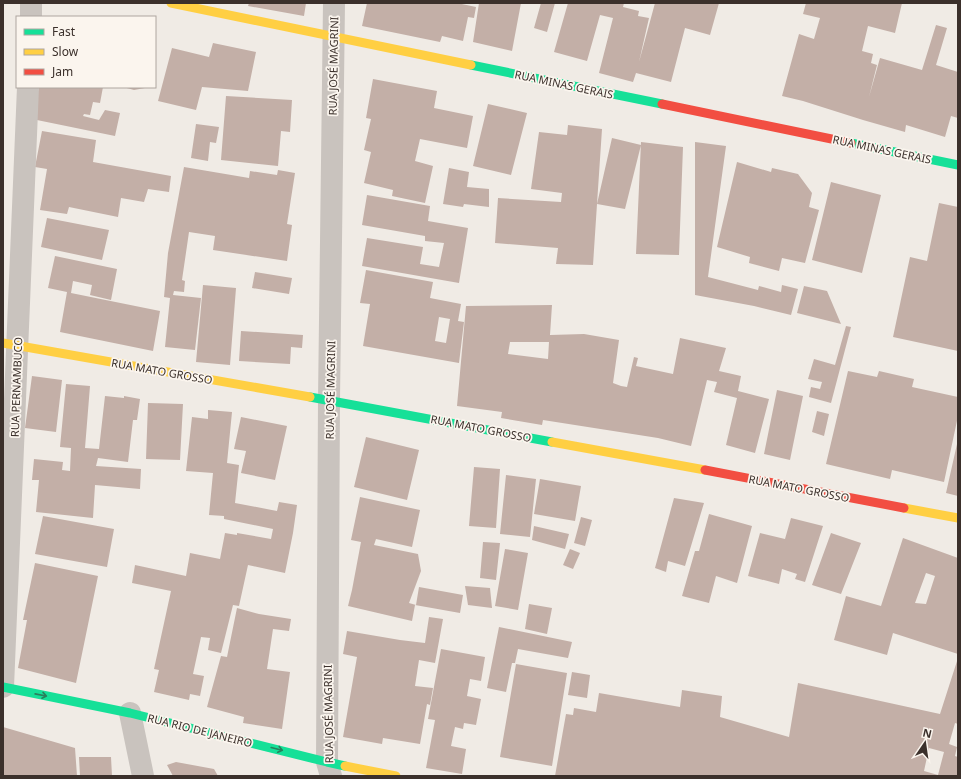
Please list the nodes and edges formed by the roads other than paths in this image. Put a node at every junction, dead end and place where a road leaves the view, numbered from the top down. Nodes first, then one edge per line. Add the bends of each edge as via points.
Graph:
1 (31, 3) edge
2 (171, 3) edge
3 (334, 3) edge
4 (31, 16) edge
5 (333, 36) junction
6 (28, 88) edge
7 (958, 165) edge
8 (10, 345) edge
9 (329, 400) junction
10 (958, 518) edge
11 (3, 687) edge
12 (130, 713) junction
13 (329, 769) edge
14 (143, 776) edge
15 (396, 776) edge

1 - 4 street
2 - 5 street, RUA MINAS GERAIS
3 - 5 street, RUA JOSÉ MAGRINI
5 - 7 street, RUA MINAS GERAIS
5 - 9 street, RUA JOSÉ MAGRINI
6 - 8 street, RUA PERNAMBUCO
8 - 9 street, RUA MATO GROSSO
8 - 11 street, RUA PERNAMBUCO
9 - 10 street, RUA MATO GROSSO
9 - 13 street, RUA JOSÉ MAGRINI
11 -> 12 street, RUA RIO DE JANEIRO
12 -> 13 street, RUA RIO DE JANEIRO
12 - 14 street
13 - 15 street, RUA RIO DE JANEIRO

